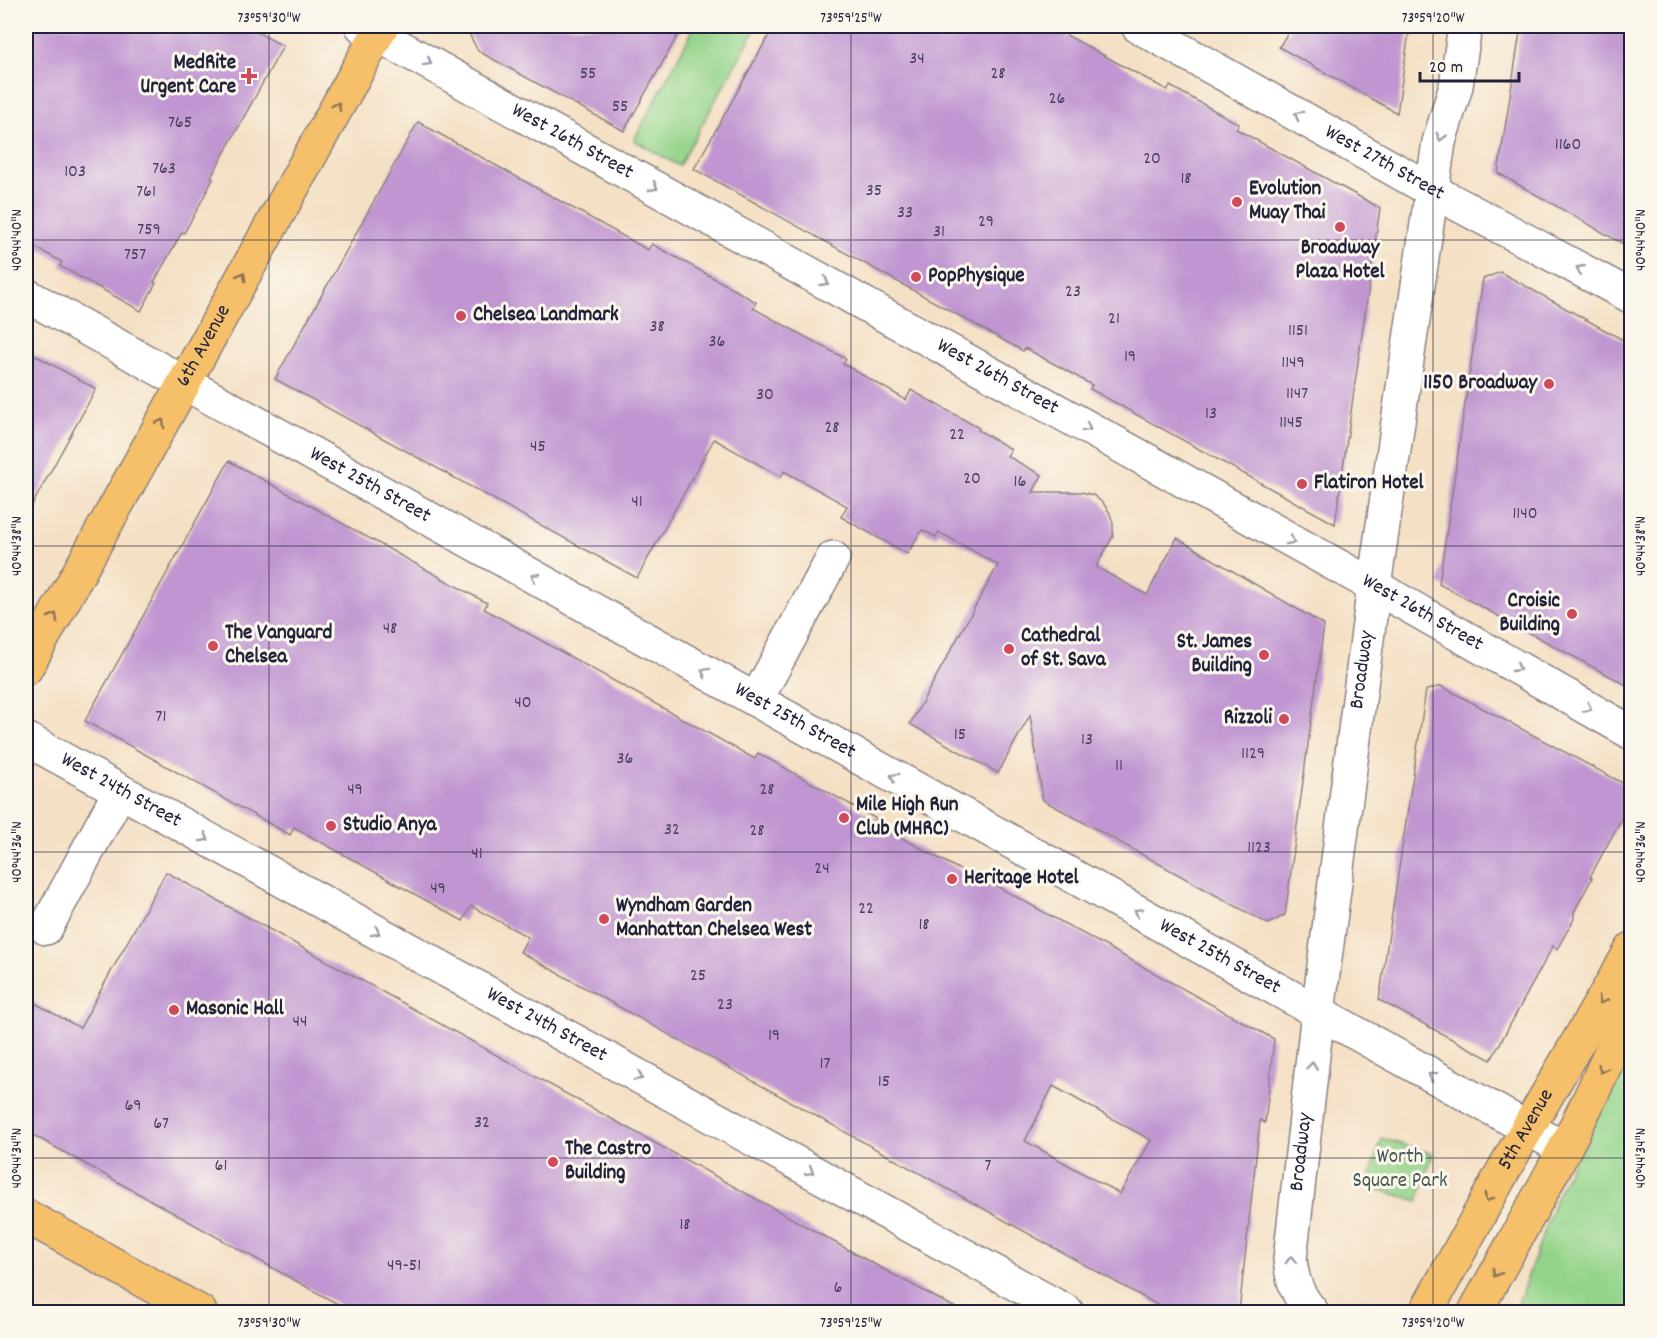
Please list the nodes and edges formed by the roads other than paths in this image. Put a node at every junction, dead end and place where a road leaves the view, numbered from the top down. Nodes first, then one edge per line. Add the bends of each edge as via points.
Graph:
1 (1138, 26) edge
2 (1465, 26) edge
3 (374, 28) edge
4 (1431, 190) junction
5 (26, 295) edge
6 (1632, 297) edge
7 (183, 382) junction
8 (833, 558) dead end
9 (1374, 586) junction
10 (26, 668) edge
11 (756, 700) junction
12 (1632, 733) edge
13 (26, 739) edge
14 (120, 791) junction
15 (46, 928) dead end
16 (1632, 949) edge
17 (1632, 996) edge
18 (1318, 1012) junction
19 (1528, 1128) junction
20 (1563, 1148) junction
21 (26, 1216) edge
22 (200, 1312) edge
23 (1067, 1312) edge
24 (1312, 1312) edge
25 (1426, 1312) edge
26 (1474, 1312) edge

4 -> 1 street, West 27th Street
2 -> 4 street, Broadway via 1456,86 1439,142
7 -> 3 main road, 6th Avenue
3 -> 9 street, West 26th Street
6 -> 4 street, West 27th Street
4 - 9 street, Broadway
5 - 7 street, West 25th Street
10 -> 7 main road, 6th Avenue
11 -> 7 street, West 25th Street
8 - 11 street
9 -> 12 street, West 26th Street
9 - 18 street, Broadway
18 -> 11 street, West 25th Street
13 - 14 street, West 24th Street
14 - 15 street
14 -> 23 street, West 24th Street
16 -> 19 main road, 5th Avenue
17 -> 20 main road via 1620,1030
19 -> 18 street, West 25th Street
24 -> 18 street, Broadway via 1298,1293 1290,1259
19 - 20 street, West 25th Street
19 -> 25 main road, 5th Avenue
20 -> 26 main road
21 - 22 main road

